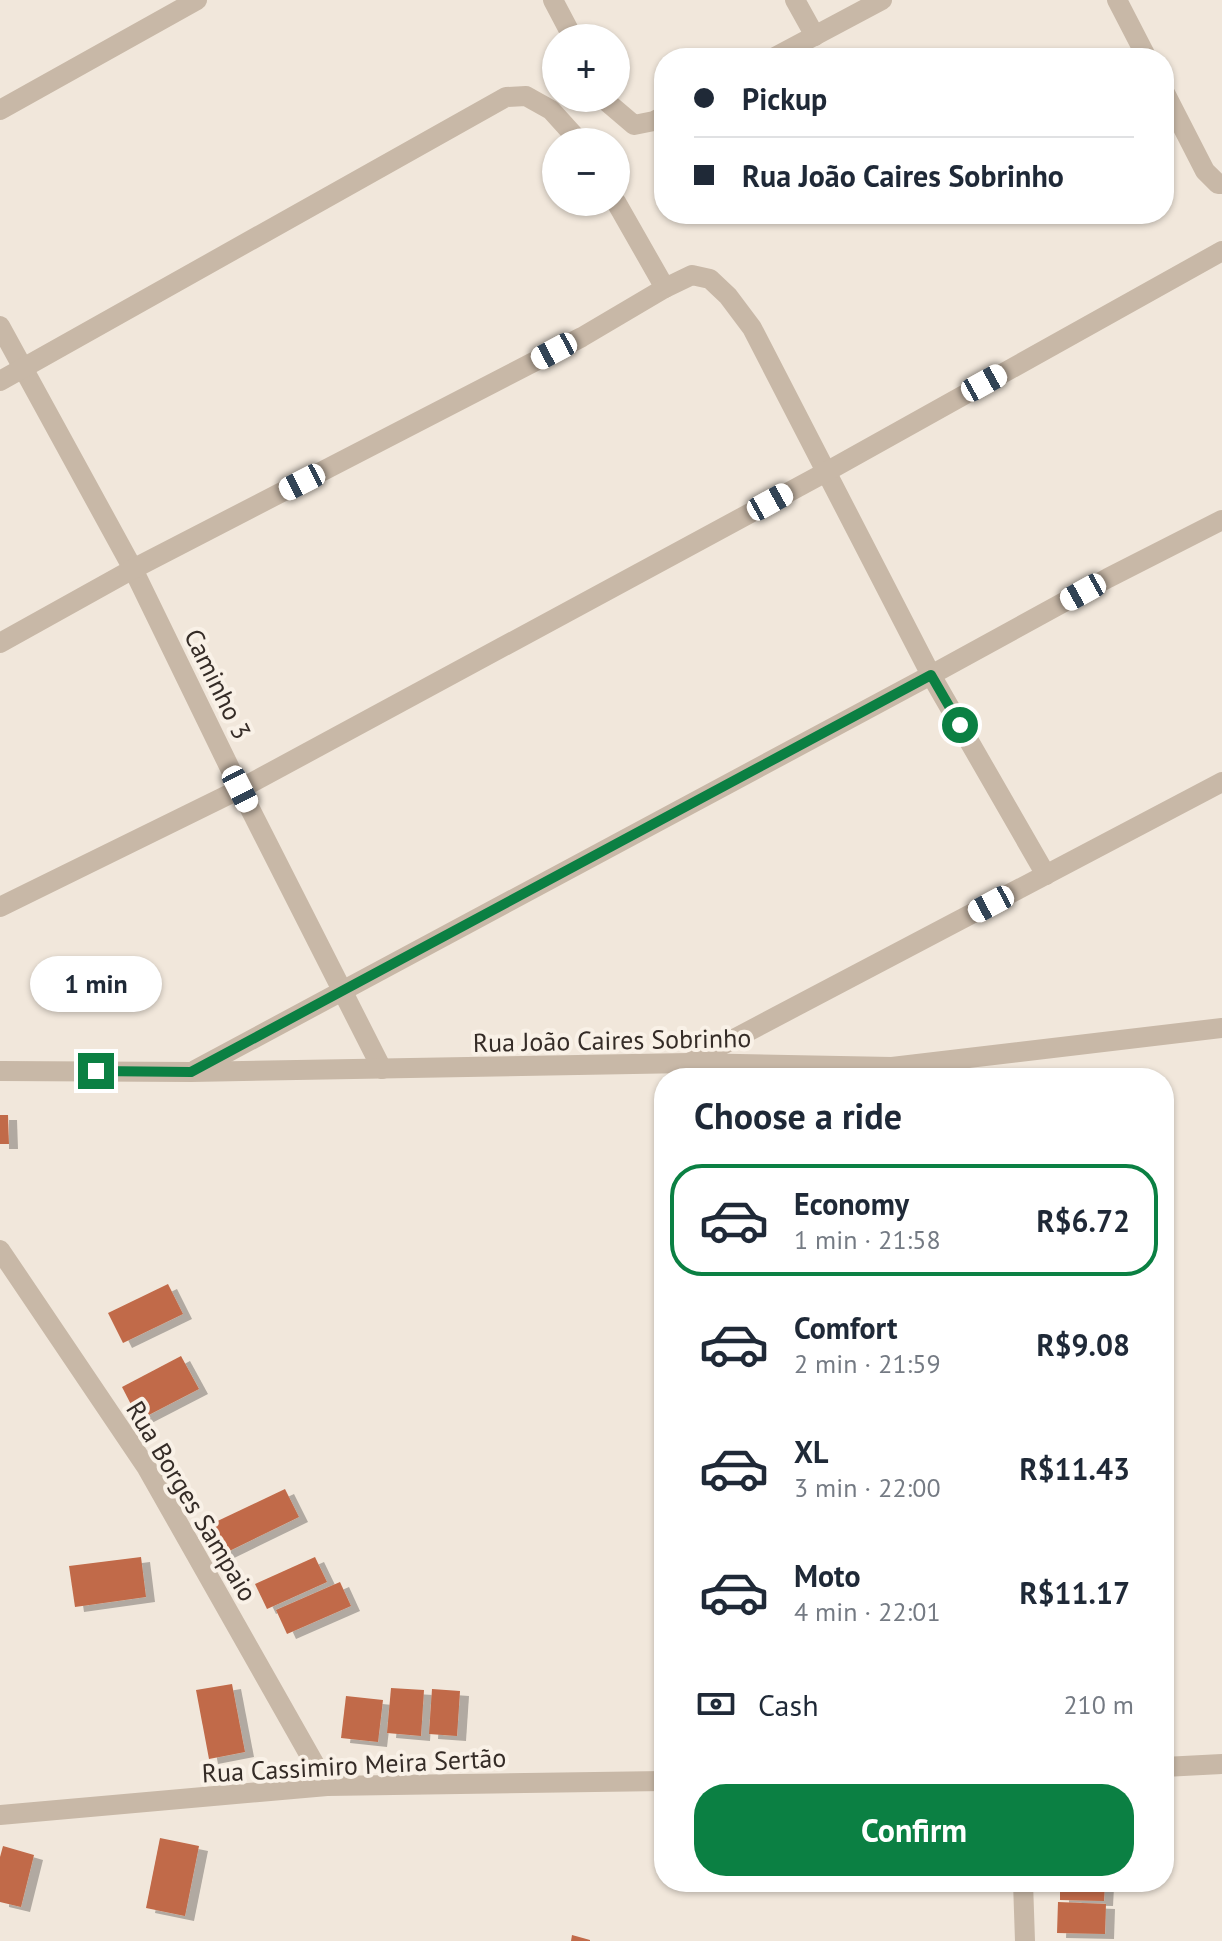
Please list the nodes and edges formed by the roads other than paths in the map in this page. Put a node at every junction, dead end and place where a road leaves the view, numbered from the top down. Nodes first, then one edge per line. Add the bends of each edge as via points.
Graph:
1 (197, 0) edge
2 (553, 0) edge
3 (795, 0) edge
4 (882, 0) edge
5 (1117, 0) edge
6 (566, 24) edge
7 (815, 36) junction
8 (792, 48) edge
9 (1142, 48) edge
10 (0, 110) edge
11 (1174, 111) edge
12 (619, 112) edge
13 (654, 121) edge
14 (567, 128) edge
15 (1220, 184) edge
16 (624, 216) edge
17 (1222, 251) edge
18 (665, 288) junction
19 (0, 326) edge
20 (23, 369) junction
21 (0, 381) edge
22 (826, 472) junction
23 (1222, 520) edge
24 (133, 569) junction
25 (0, 643) edge
26 (931, 675) junction
27 (1222, 782) edge
28 (240, 789) junction
29 (1046, 875) junction
30 (0, 907) edge
31 (343, 990) junction
32 (1222, 1028) edge
33 (689, 1063) junction
34 (382, 1069) junction
35 (0, 1071) edge
36 (191, 1072) junction
37 (0, 1250) edge
38 (1222, 1764) edge
39 (1174, 1766) edge
40 (654, 1781) edge
41 (327, 1786) junction
42 (0, 1815) edge
43 (1023, 1892) edge
44 (1025, 1941) edge

1 - 10 street
2 - 6 street
3 - 7 street
4 - 7 street
5 - 9 street
7 - 8 street
11 - 15 street via 1205,171
12 - 13 street via 634,125
14 - 20 street via 551,110 526,96 506,97
16 - 18 street
17 - 22 street
18 - 22 street via 692,275 710,279 728,296 752,328
18 - 24 street via 582,337
19 - 20 street, Caminho 3
20 - 21 street
20 - 24 street, Caminho 3
22 - 26 street
22 - 28 street
23 - 26 street
24 - 25 street
24 - 28 street, Caminho 3
26 - 29 street
26 - 31 street
27 - 29 street
28 - 30 street
28 - 31 street, Caminho 3
29 - 33 street
31 - 34 street, Caminho 3
31 - 36 street
32 - 33 street, Rua João Caires Sobrinho via 892,1067
33 - 34 street, Rua João Caires Sobrinho
34 - 36 street, Rua João Caires Sobrinho
35 - 36 street, Rua João Caires Sobrinho
37 - 41 street, Rua Borges Sampaio via 147,1468
38 - 39 street
40 - 41 street, Rua Cassimiro Meira Sertão
41 - 42 street, Rua Cassimiro Meira Sertão
43 - 44 street

